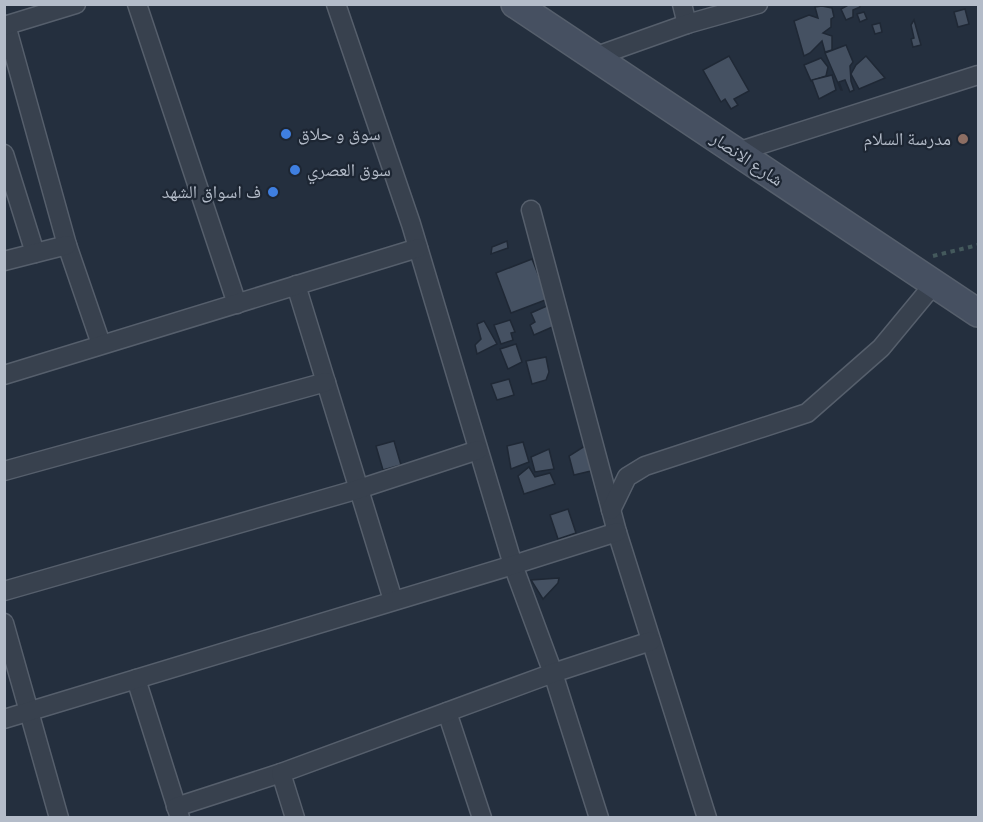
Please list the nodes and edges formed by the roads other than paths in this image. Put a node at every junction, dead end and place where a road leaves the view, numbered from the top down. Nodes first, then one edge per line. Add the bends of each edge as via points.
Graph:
1 (76, 4) edge
2 (137, 4) edge
3 (336, 4) edge
4 (515, 4) edge
5 (682, 4) edge
6 (758, 4) edge
7 (687, 24) junction
8 (5, 26) edge
9 (594, 57) junction
10 (978, 75) edge
11 (736, 152) junction
12 (4, 154) edge
13 (531, 210) dead end
14 (67, 245) junction
15 (418, 248) junction
16 (35, 253) junction
17 (4, 261) edge
18 (934, 284) junction
19 (296, 285) junction
20 (237, 304) junction
21 (978, 313) edge
22 (101, 344) junction
23 (4, 375) edge
24 (326, 382) junction
25 (478, 450) junction
26 (4, 471) edge
27 (359, 489) junction
28 (611, 510) junction
29 (617, 532) junction
30 (513, 565) junction
31 (4, 591) edge
32 (393, 600) junction
33 (4, 623) edge
34 (651, 641) junction
35 (553, 674) junction
36 (136, 679) junction
37 (29, 711) junction
38 (447, 712) junction
39 (4, 719) edge
40 (281, 772) junction
41 (178, 812) edge
42 (58, 818) edge
43 (295, 818) edge
44 (483, 818) edge
45 (599, 818) edge
46 (707, 818) edge

1 - 8 street
2 - 20 street
3 - 15 street
4 - 9 street, شارع الانصار
5 - 7 street
6 - 7 street
7 - 9 street
8 - 14 street
9 - 11 street, شارع الانصار
10 - 11 street
11 - 18 street, شارع الانصار
12 - 16 street
13 - 28 street
14 - 16 street
14 - 22 street
15 - 19 street
15 - 25 street
16 - 17 street
18 - 21 street, شارع الانصار
18 - 28 street via 881,348 807,413 645,466 627,477
19 - 20 street
19 - 24 street
20 - 22 street
22 - 23 street
24 - 26 street
24 - 27 street
25 - 27 street
25 - 30 street
27 - 31 street
27 - 32 street
28 - 29 street
29 - 30 street
29 - 34 street
30 - 32 street
30 - 35 street
32 - 36 street
33 - 37 street
34 - 35 street
34 - 46 street
35 - 38 street
35 - 45 street
36 - 37 street
36 - 41 street
37 - 39 street
37 - 42 street
38 - 40 street
38 - 44 street
40 - 41 street
40 - 43 street

